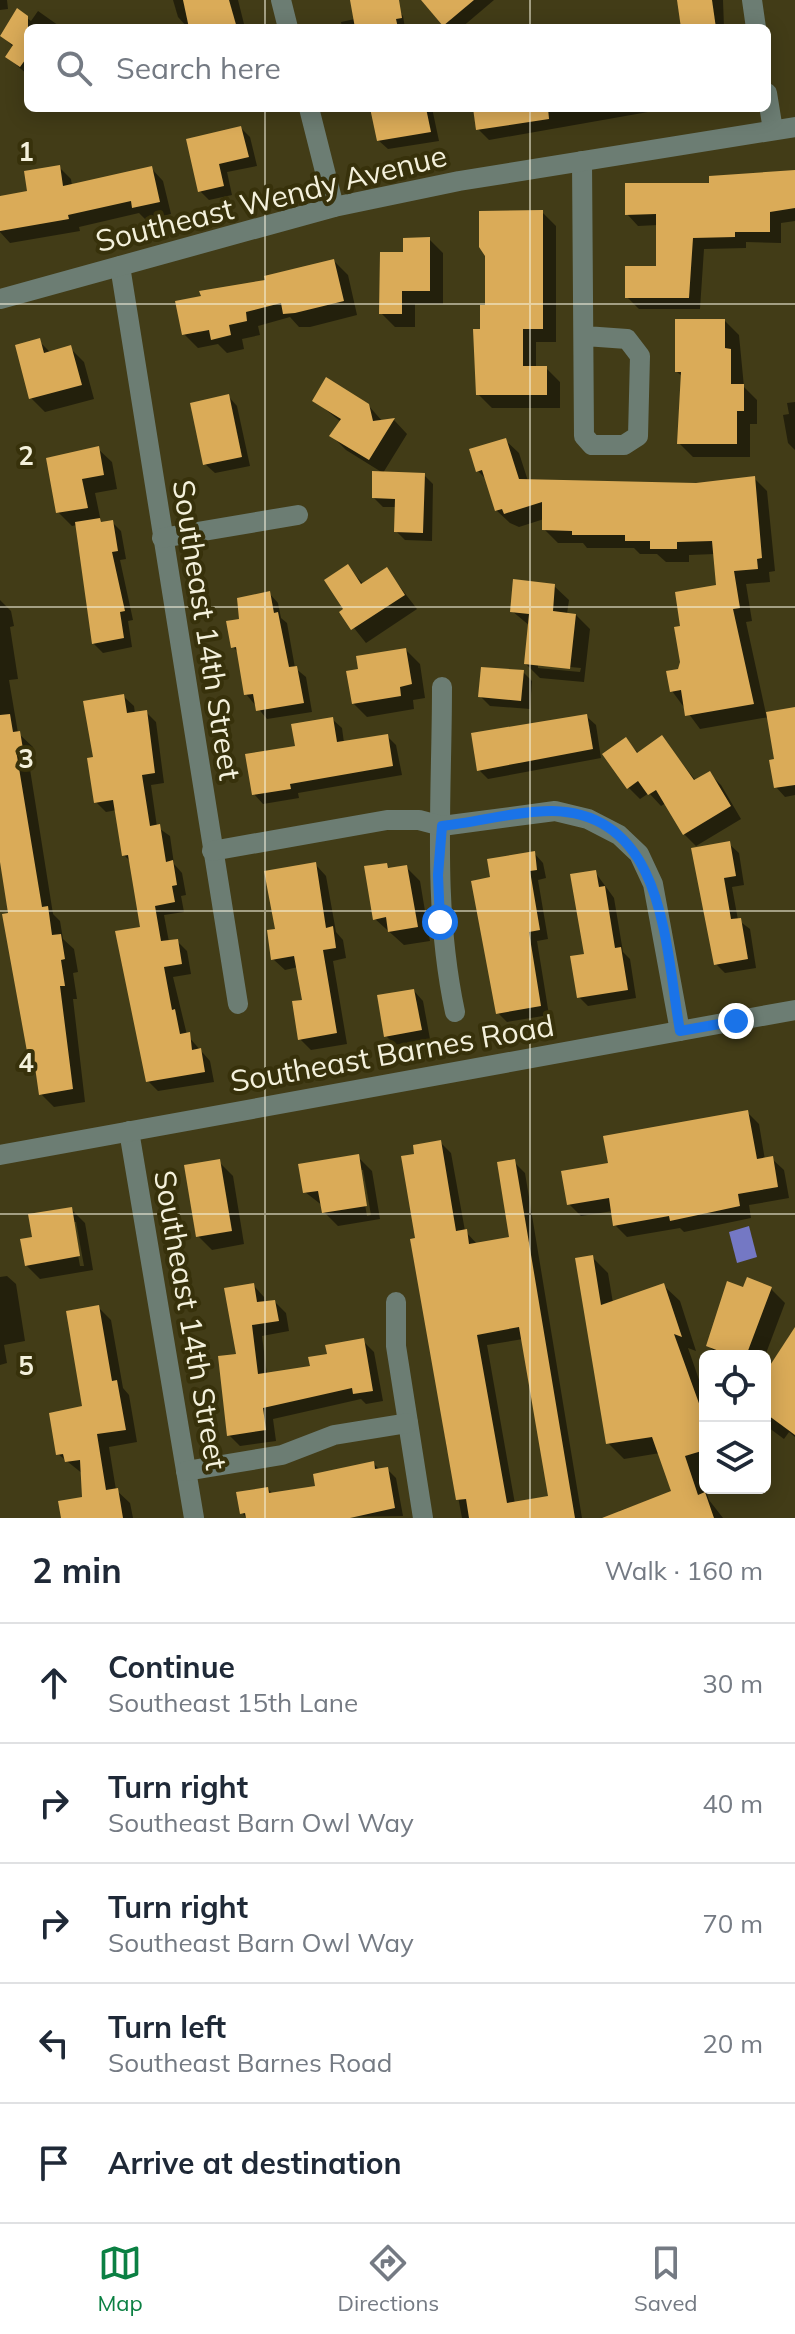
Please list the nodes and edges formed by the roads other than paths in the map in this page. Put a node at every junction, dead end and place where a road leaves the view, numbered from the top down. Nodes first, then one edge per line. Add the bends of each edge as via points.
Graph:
1 (281, 0) edge
2 (752, 0) edge
3 (287, 24) edge
4 (755, 24) edge
5 (310, 112) edge
6 (770, 112) edge
7 (795, 127) edge
8 (773, 130) junction
9 (582, 161) junction
10 (334, 207) junction
11 (120, 266) junction
12 (0, 299) edge
13 (585, 336) junction
14 (298, 515) dead end
15 (162, 538) junction
16 (442, 687) dead end
17 (442, 826) junction
18 (212, 851) junction
19 (238, 1004) dead end
20 (795, 1010) edge
21 (455, 1012) dead end
22 (680, 1031) junction
23 (129, 1131) junction
24 (0, 1155) edge
25 (396, 1302) dead end
26 (408, 1423) junction
27 (186, 1471) junction
28 (194, 1518) edge
29 (423, 1518) edge

1 - 3 street
2 - 4 street
5 - 10 street
6 - 8 street
7 - 8 street, Southeast Wendy Avenue
8 - 9 street, Southeast Wendy Avenue
9 - 10 street, Southeast Wendy Avenue
9 - 13 street
10 - 11 street, Southeast Wendy Avenue
11 - 12 street, Southeast Wendy Avenue
11 - 15 street, Southeast 14th Street
13 - 13 street via 627,339 640,356 638,436 624,445 592,445 584,436
14 - 15 street
15 - 18 street, Southeast 14th Street
16 - 17 street
17 - 18 street via 387,820
17 - 21 street via 440,922
17 - 22 street via 555,811 588,819 619,835 639,854 653,884
18 - 19 street, Southeast 14th Street
20 - 22 street, Southeast Barnes Road
22 - 23 street, Southeast Barnes Road
23 - 24 street, Southeast Barnes Road
23 - 27 street, Southeast 14th Street
25 - 26 street via 396,1346
26 - 27 street via 334,1435 282,1455
26 - 29 street
27 - 28 street, Southeast 14th Street

